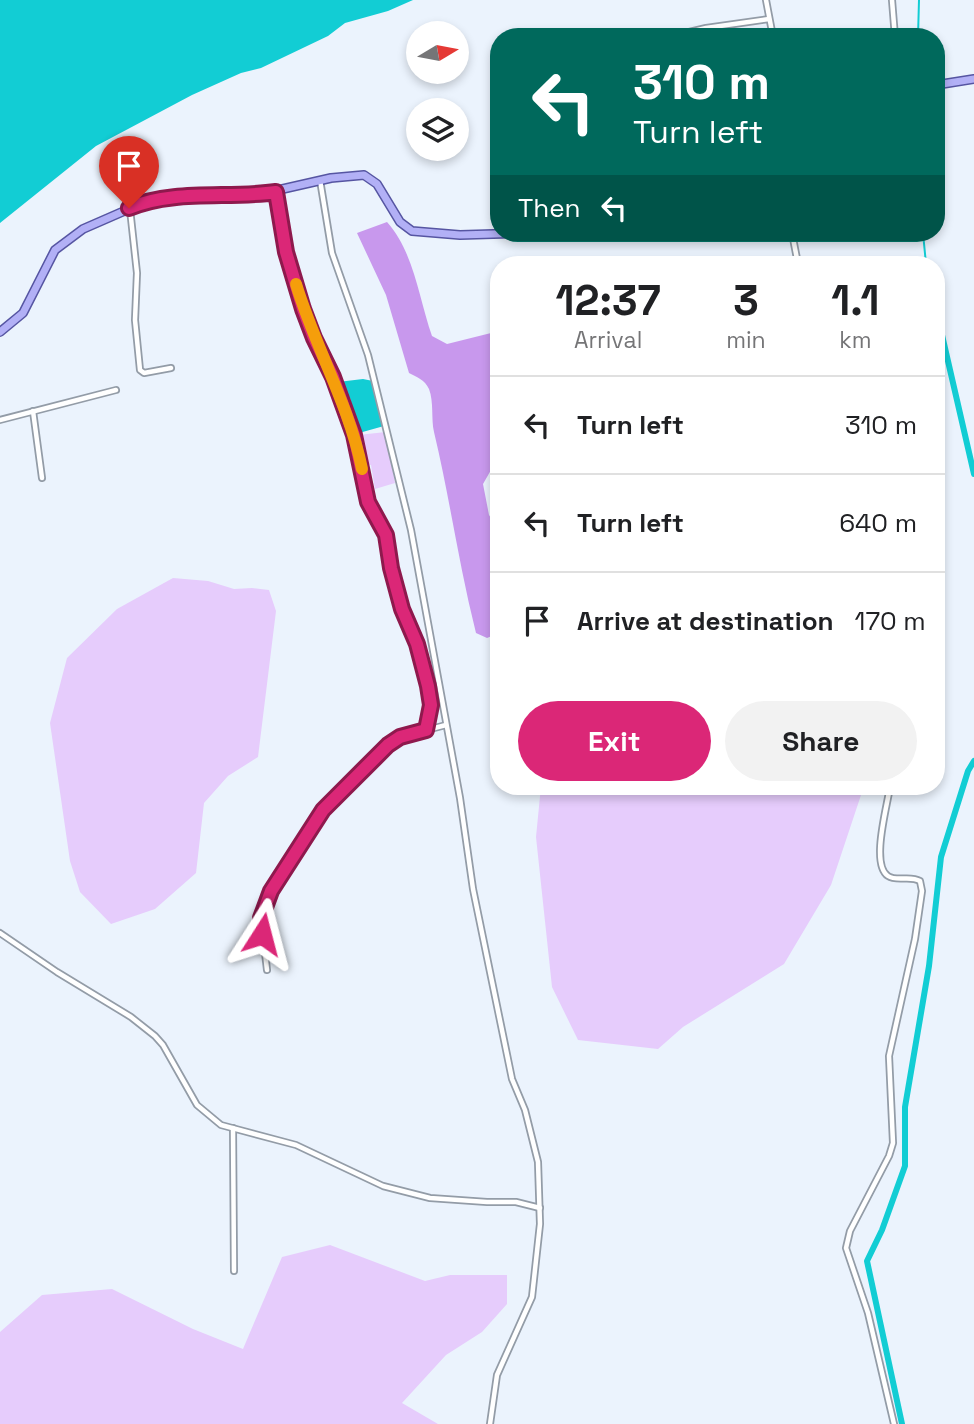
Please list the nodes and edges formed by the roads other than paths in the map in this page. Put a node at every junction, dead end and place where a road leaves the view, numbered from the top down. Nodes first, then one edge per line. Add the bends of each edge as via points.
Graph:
1 (766, 0) edge
2 (892, 0) edge
3 (769, 19) junction
4 (706, 28) edge
5 (771, 28) edge
6 (894, 28) edge
7 (974, 79) edge
8 (945, 84) edge
9 (320, 180) junction
10 (276, 192) junction
11 (129, 208) junction
12 (490, 234) edge
13 (0, 332) edge
14 (171, 368) dead end
15 (116, 390) dead end
16 (33, 411) junction
17 (0, 420) edge
18 (41, 478) dead end
19 (446, 725) junction
20 (426, 730) junction
21 (888, 795) edge
22 (0, 933) edge
23 (267, 970) dead end
24 (233, 1128) junction
25 (540, 1208) junction
26 (233, 1271) dead end
27 (490, 1424) edge
28 (894, 1424) edge

1 - 3 street
2 - 6 street
3 - 4 street
3 - 5 street
7 - 8 main road
9 - 10 main road
9 - 12 main road via 355,175 371,178 400,222 412,231
9 - 19 street via 332,253 368,355 411,530
10 - 11 main road via 180,197
10 - 20 street via 286,252 303,309 354,435 368,502 386,535 402,609 417,644 431,705
11 - 13 main road via 83,229 55,250 23,313
11 - 14 street via 137,273 140,370
15 - 16 street
16 - 17 street
16 - 18 street
19 - 20 street
19 - 25 street via 473,889 512,1079 538,1162
20 - 23 street via 388,745 323,810 271,891 261,918
21 - 28 street via 881,865 891,877 920,881 922,891 889,1056 893,1143 846,1244
22 - 24 street via 155,1036 197,1105 220,1125
24 - 25 street via 296,1145 383,1186 430,1198 516,1202
24 - 26 street
25 - 27 street via 532,1297 497,1375

